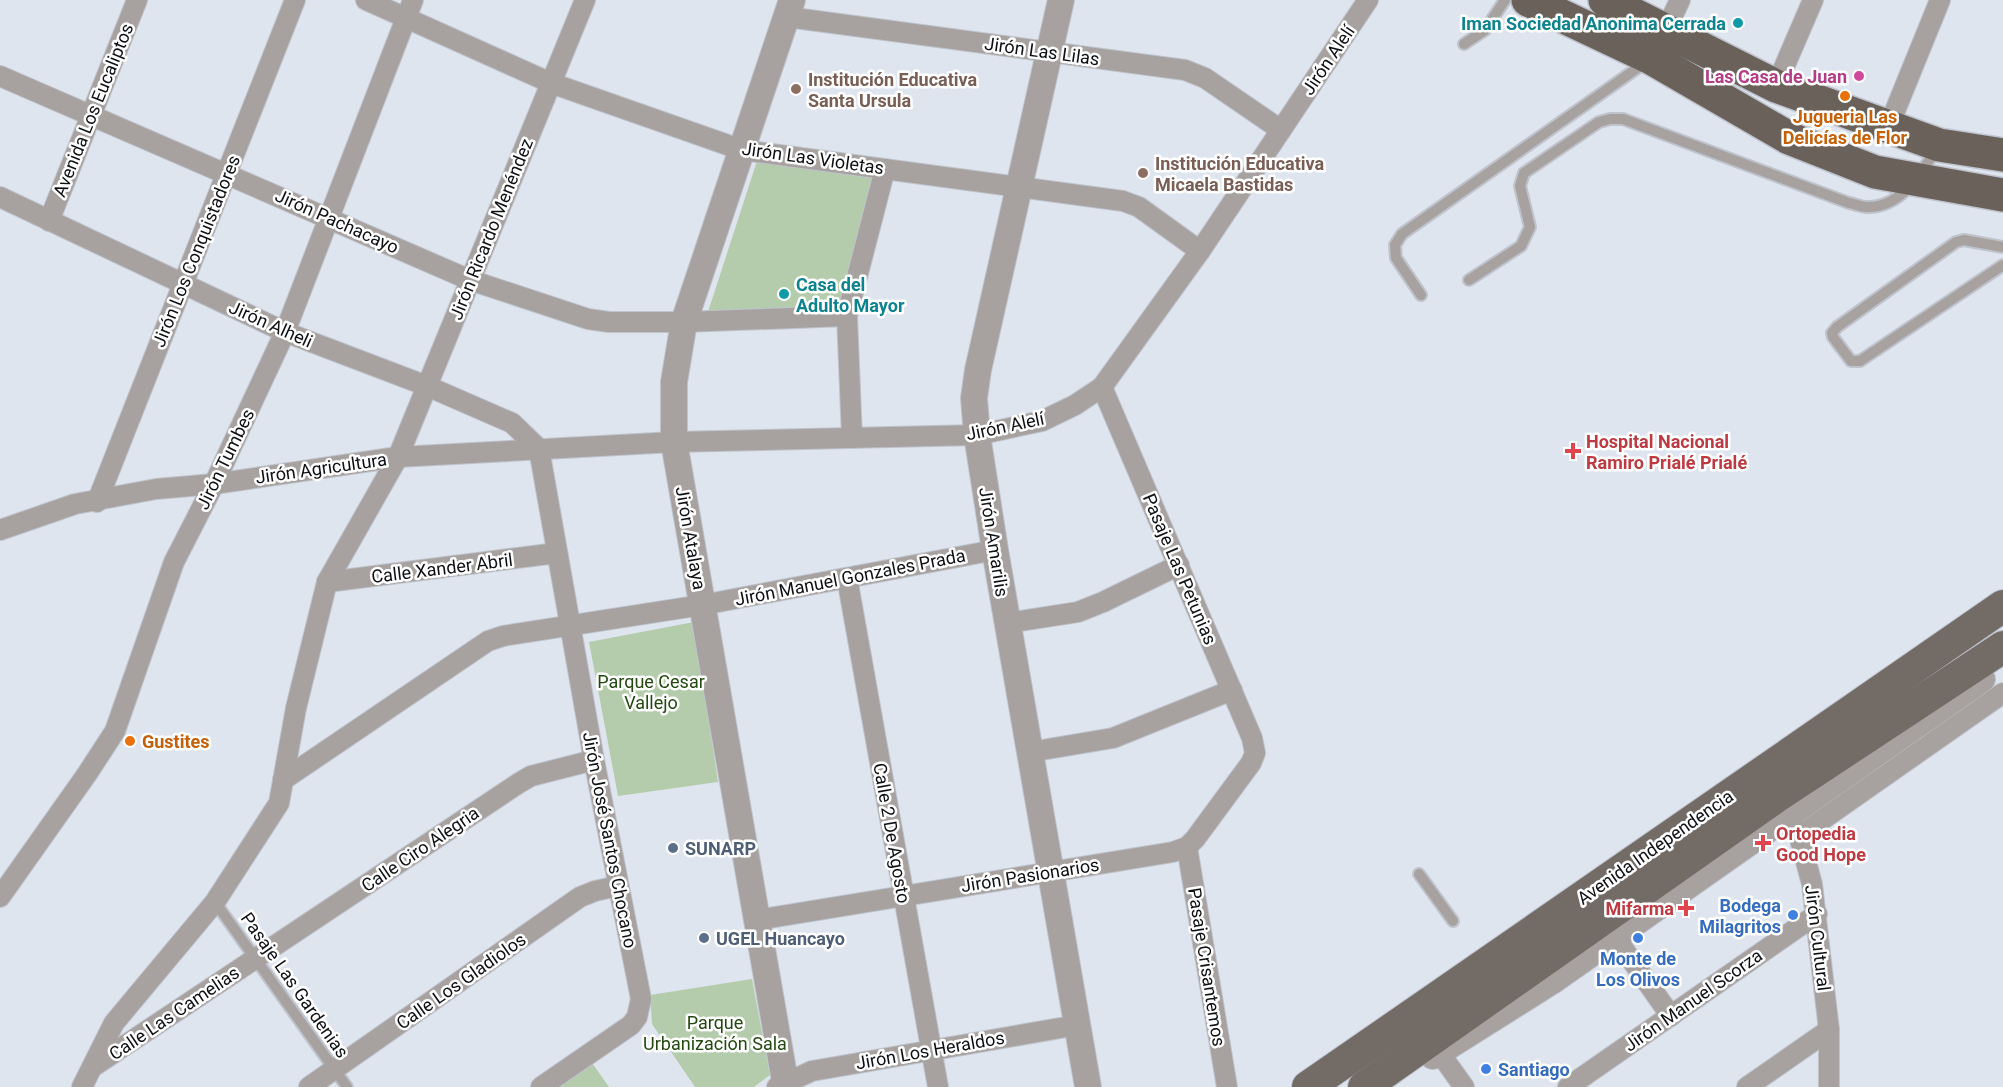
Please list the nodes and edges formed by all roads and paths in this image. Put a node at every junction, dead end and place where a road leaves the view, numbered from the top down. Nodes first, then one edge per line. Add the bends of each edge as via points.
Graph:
1 (137, 0) edge
2 (295, 0) edge
3 (366, 0) edge
4 (585, 0) edge
5 (1061, 0) edge
6 (1368, 0) edge
7 (1505, 0) edge
8 (1529, 0) edge
9 (1605, 0) edge
10 (1680, 0) edge
11 (1813, 0) edge
12 (1940, 0) edge
13 (410, 9) edge
14 (790, 9) edge
15 (1464, 44) dead end
16 (1659, 44) junction
17 (1049, 52) junction
18 (0, 76) edge
19 (551, 83) junction
20 (1776, 86) junction
21 (91, 115) junction
22 (1888, 128) junction
23 (1281, 130) junction
24 (1939, 145) junction
25 (742, 150) junction
26 (2003, 155) edge
27 (885, 169) junction
28 (227, 174) junction
29 (1917, 179) junction
30 (1020, 187) junction
31 (2003, 195) edge
32 (0, 197) edge
33 (329, 218) junction
34 (49, 221) junction
35 (2003, 247) edge
36 (1200, 251) junction
37 (2003, 265) edge
38 (470, 280) junction
39 (1469, 280) dead end
40 (183, 284) junction
41 (1421, 295) dead end
42 (847, 316) junction
43 (684, 322) junction
44 (285, 332) junction
45 (427, 386) junction
46 (1102, 387) junction
47 (977, 435) junction
48 (852, 438) junction
49 (674, 442) junction
50 (539, 449) junction
51 (398, 457) junction
52 (214, 484) junction
53 (97, 502) junction
54 (0, 530) edge
55 (994, 550) junction
56 (557, 553) junction
57 (1179, 566) junction
58 (847, 578) junction
59 (327, 582) junction
60 (702, 605) junction
61 (2003, 606) edge
62 (1008, 623) junction
63 (570, 627) junction
64 (2003, 647) edge
65 (2003, 664) edge
66 (1232, 690) junction
67 (2003, 693) edge
68 (1030, 752) junction
69 (594, 760) junction
70 (283, 780) junction
71 (1780, 806) junction
72 (1186, 847) junction
73 (1051, 871) junction
74 (1419, 874) dead end
75 (618, 886) junction
76 (903, 895) junction
77 (0, 897) edge
78 (215, 902) junction
79 (1817, 914) junction
80 (1601, 917) junction
81 (757, 920) junction
82 (1453, 921) dead end
83 (256, 959) junction
84 (1671, 1016) junction
85 (1078, 1025) junction
86 (1829, 1030) junction
87 (1435, 1046) junction
88 (931, 1050) junction
89 (91, 1068) junction
90 (335, 1069) junction
91 (1590, 1081) edge
92 (783, 1086) edge
93 (1832, 1086) edge
94 (82, 1087) edge
95 (309, 1087) edge
96 (347, 1087) edge
97 (541, 1087) edge
98 (938, 1087) edge
99 (1089, 1087) edge
100 (1227, 1087) edge
101 (1308, 1087) edge
102 (1364, 1087) edge
103 (1389, 1087) edge
104 (1464, 1087) edge
105 (1568, 1087) edge
106 (1747, 1087) edge

1 - 21 street, Avenida Los Eucaliptos
2 - 28 street, Jirón Los Conquistadores
3 - 13 street, Jirón Las Violetas
4 - 19 street, Jirón Ricardo Menéndez
5 - 17 street, Jirón Amarilis
6 - 23 street, Jirón Alelí
7 - 15 lane via 1485,30
8 - 16 highway
9 - 16 highway
10 - 16 street
11 - 20 street
12 - 22 street
13 - 19 street, Jirón Las Violetas
13 - 33 street, Jirón Tumbes
14 - 17 street, Jirón Las Lilas
14 - 25 street, Jirón Atalaya
16 - 20 highway
16 - 29 highway via 1789,138 1875,172
16 - 41 lane via 1402,234 1395,245 1396,258
17 - 23 street, Jirón Las Lilas via 1185,70 1205,78
17 - 30 street, Jirón Amarilis
18 - 21 street, Jirón Pachacayo
19 - 25 street, Jirón Las Violetas
19 - 38 street, Jirón Ricardo Menéndez
20 - 22 highway
21 - 28 street, Jirón Pachacayo
21 - 34 street, Avenida Los Eucaliptos
22 - 24 highway
23 - 36 street, Jirón Alelí
24 - 26 highway
24 - 29 lane
25 - 27 street, Jirón Las Violetas
25 - 43 street, Jirón Atalaya
27 - 30 street, Jirón Las Violetas
27 - 42 street
28 - 33 street, Jirón Pachacayo
28 - 40 street, Jirón Los Conquistadores
29 - 31 highway
29 - 39 lane via 1885,203 1868,207 1623,119 1610,119 1599,122 1524,173 1520,186 1530,227 1521,246
30 - 36 street, Jirón Las Violetas via 1123,201 1139,207
30 - 47 street, Jirón Amarilis via 978,370 974,398
32 - 34 street, Jirón Alheli
33 - 38 street, Jirón Pachacayo
33 - 44 street, Jirón Tumbes
34 - 40 street, Jirón Alheli
35 - 37 lane via 1956,242 1837,327 1833,337 1851,361 1860,361
36 - 46 street, Jirón Alelí
38 - 43 street, Jirón Pachacayo via 588,319
38 - 45 street, Jirón Ricardo Menéndez
40 - 44 street, Jirón Alheli
40 - 53 street, Jirón Los Conquistadores
42 - 43 street, Jirón Pachacayo
42 - 48 street
43 - 49 street, Jirón Atalaya via 674,382
44 - 45 street, Jirón Alheli
44 - 52 street, Jirón Tumbes
45 - 50 street, Jirón Alheli via 512,423
45 - 51 street, Jirón Ricardo Menéndez
46 - 47 street, Jirón Alelí via 1042,421
46 - 57 street, Pasaje Las Petunias
47 - 48 street, Jirón Alelí
47 - 55 street, Jirón Amarilis
48 - 49 street, Jirón Alelí
49 - 50 street, Jirón Alelí
49 - 60 street, Jirón Atalaya
50 - 51 street, Jirón Agricultura
50 - 56 street, Jirón José Santos Chocano
51 - 52 street, Jirón Agricultura
51 - 59 street, Jirón Ricardo Menéndez
52 - 53 street, Jirón Agricultura via 156,489
52 - 77 street, Jirón Tumbes via 174,562 116,731
53 - 54 street, Jirón Agricultura via 75,504
55 - 58 street, Jirón Manuel Gonzales Prada
55 - 62 street, Jirón Amarilis
56 - 59 street, Calle Xander Abril
56 - 63 street, Jirón José Santos Chocano
57 - 62 street via 1078,612
57 - 66 street, Pasaje Las Petunias
58 - 60 street, Jirón Manuel Gonzales Prada
58 - 76 street, Calle 2 De Agosto
59 - 70 street, Jirón Ricardo Menéndez
60 - 63 street, Jirón Manuel Gonzales Prada
60 - 81 street, Jirón Atalaya
61 - 71 main road, Avenida Independencia
62 - 68 street, Jirón Amarilis
63 - 69 street, Jirón José Santos Chocano
63 - 70 street, Jirón Manuel Gonzales Prada via 488,641
64 - 71 main road, Avenida Independencia
65 - 71 street, Avenida Independencia
66 - 68 street via 1113,738
66 - 72 street, Pasaje Las Petunias via 1255,753 1196,839
67 - 71 street
68 - 73 street, Jirón Amarilis
69 - 75 street, Jirón José Santos Chocano
69 - 83 street, Calle Ciro Alegria via 525,779
70 - 78 street, Jirón Ricardo Menéndez via 279,803
71 - 79 street, Jirón Cultural via 1812,884
71 - 80 main road, Avenida Independencia
72 - 73 street, Jirón Pasionarios
72 - 100 street, Pasaje Crisantemos
73 - 76 street, Jirón Pasionarios
73 - 85 street, Jirón Amarilis
74 - 82 lane
75 - 90 street, Calle Los Gladiolos via 580,897
75 - 97 street, Jirón José Santos Chocano via 641,999 637,1017
76 - 81 street, Jirón Pasionarios
76 - 88 street, Calle 2 De Agosto
78 - 83 lane, Pasaje Las Gardenias
78 - 89 street, Jirón Ricardo Menéndez via 114,1023
79 - 84 street, Jirón Manuel Scorza
79 - 86 street, Jirón Cultural
80 - 84 street
80 - 87 main road, Avenida Independencia
80 - 101 main road, Avenida Independencia
81 - 92 street, Jirón Atalaya
83 - 89 street, Calle Las Camelias
83 - 90 lane, Pasaje Las Gardenias
84 - 91 street, Jirón Manuel Scorza
85 - 88 street, Jirón Los Heraldos
85 - 99 street, Jirón Amarilis
86 - 93 street, Jirón Cultural
86 - 106 street
87 - 102 main road, Avenida Independencia
87 - 103 street, Avenida Independencia
87 - 104 street
88 - 92 street, Jirón Los Heraldos via 812,1071
88 - 98 street, Calle 2 De Agosto
89 - 94 street, Jirón Ricardo Menéndez
90 - 95 street, Calle Los Gladiolos
90 - 96 lane, Pasaje Las Gardenias
91 - 105 street, Jirón Manuel Scorza

